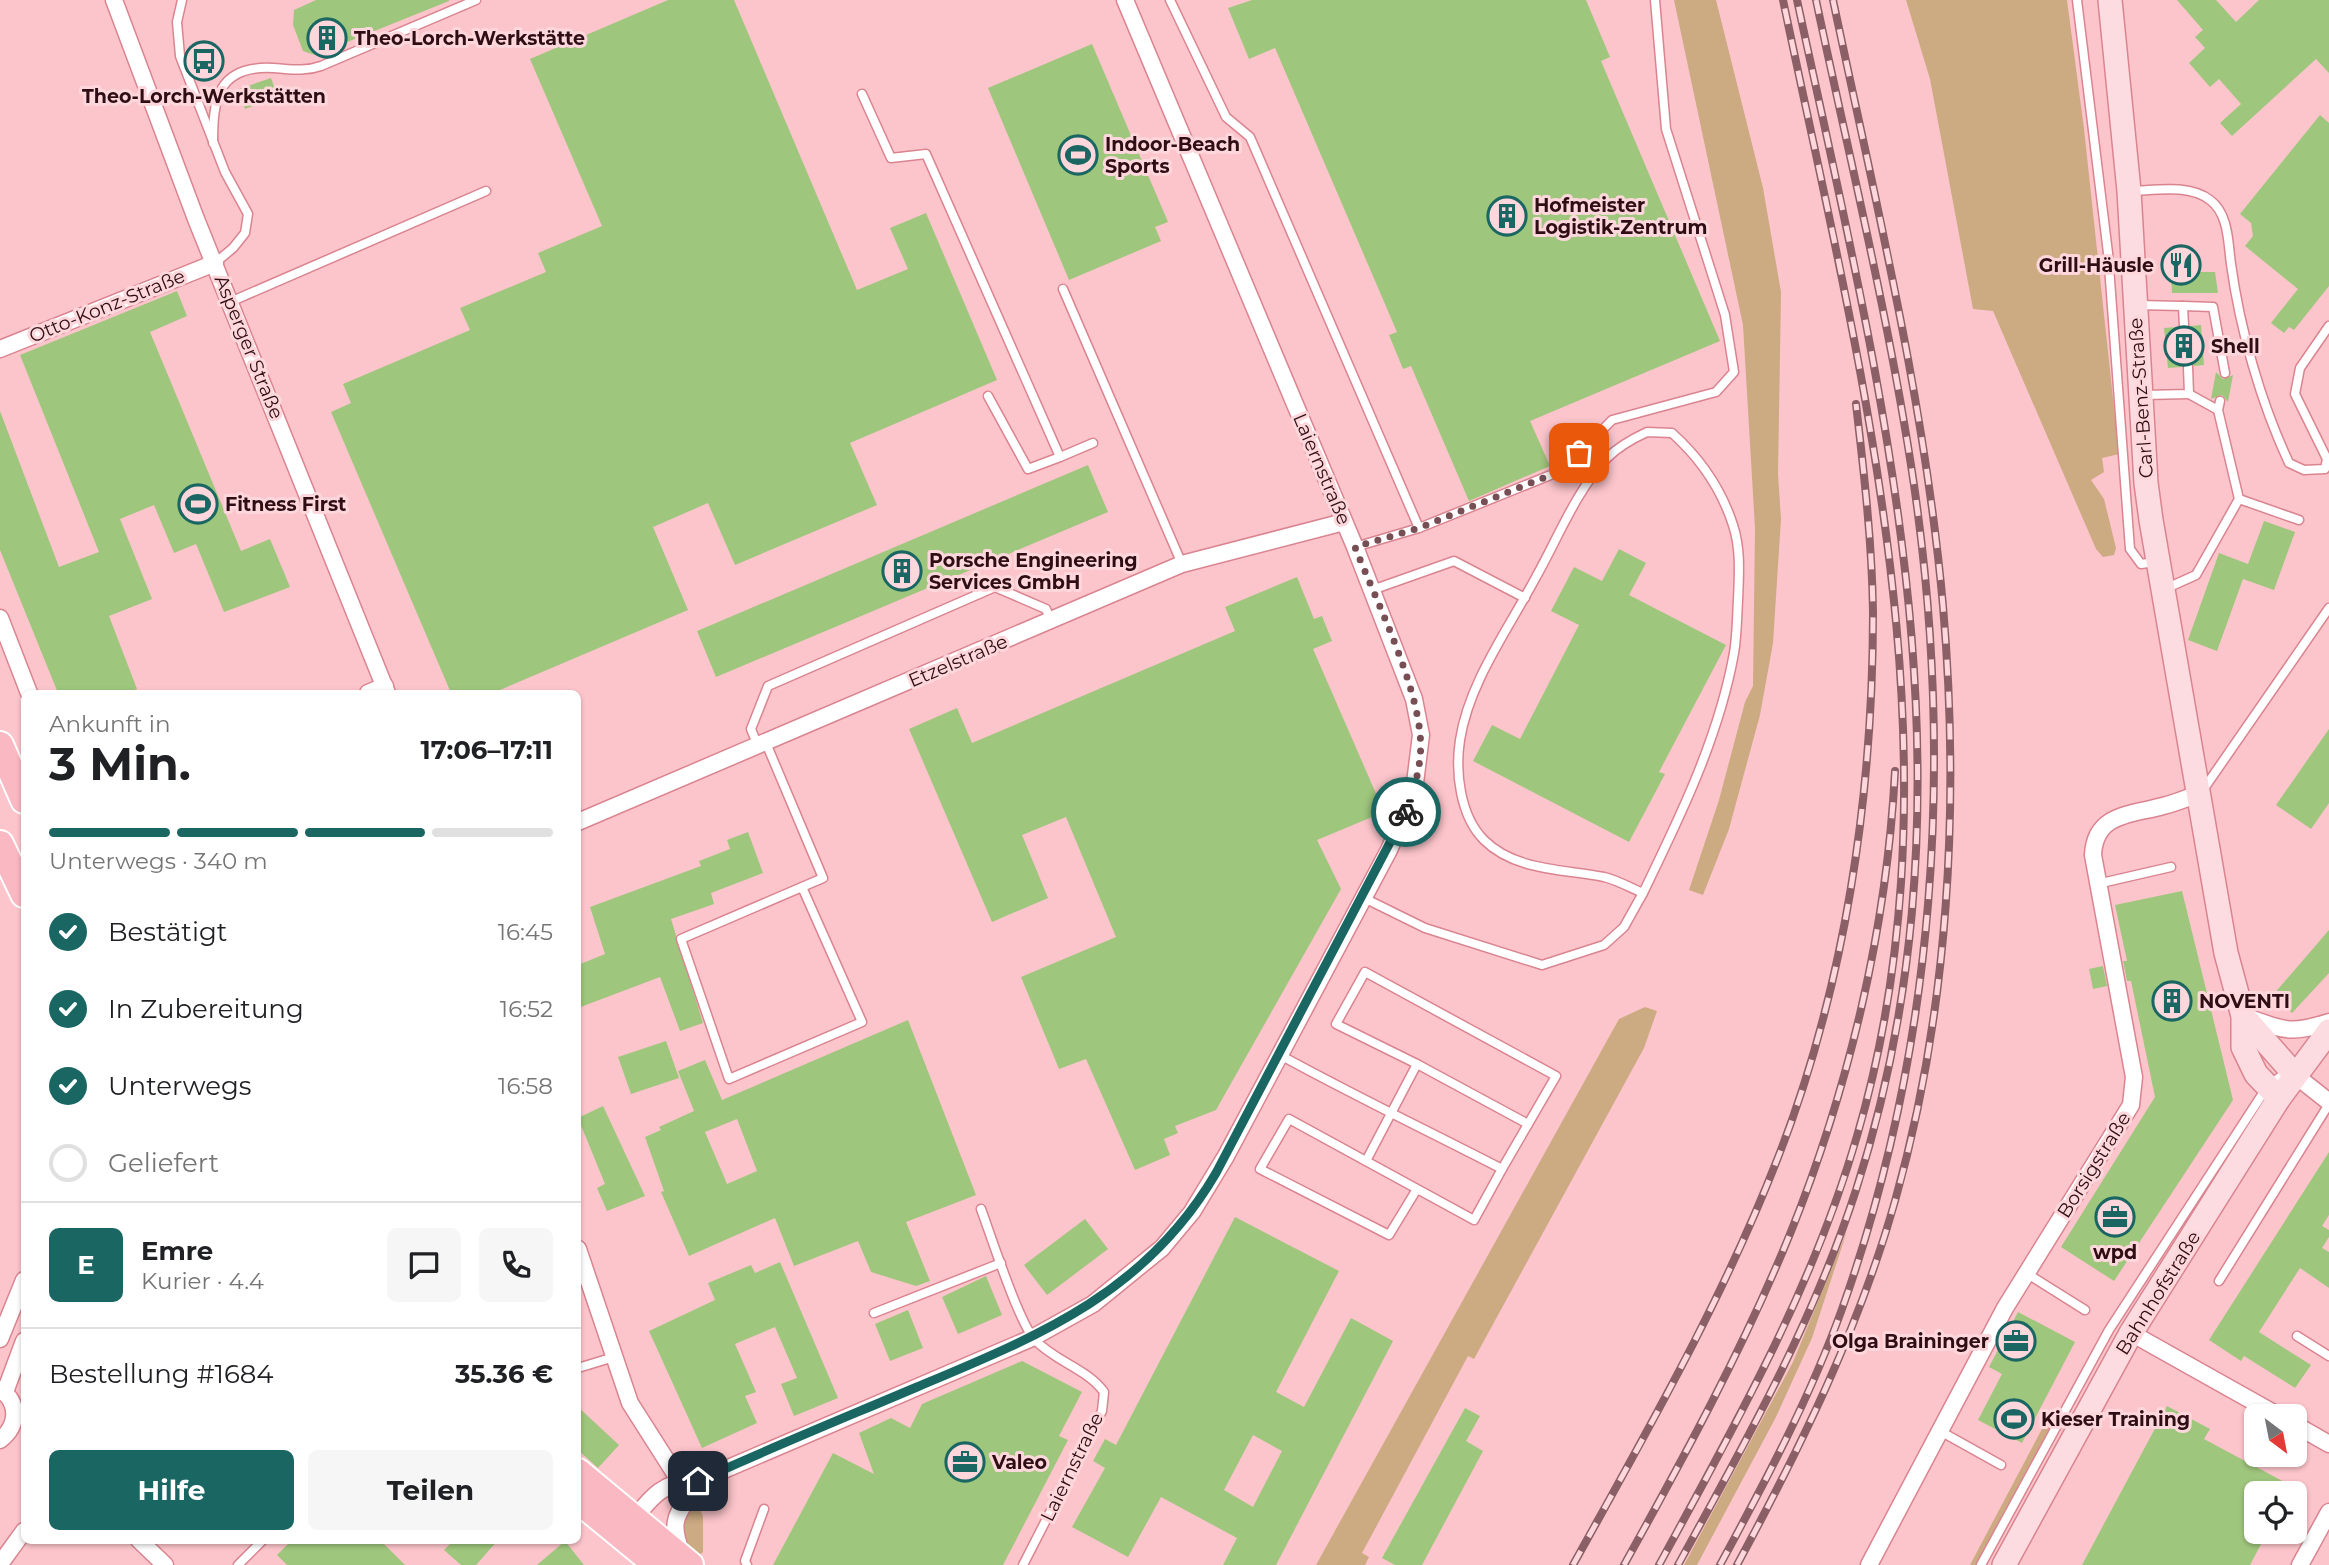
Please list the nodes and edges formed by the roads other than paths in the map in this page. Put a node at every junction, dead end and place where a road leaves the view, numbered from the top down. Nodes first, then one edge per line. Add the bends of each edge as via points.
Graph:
1 (114, 0) edge
2 (182, 0) edge
3 (476, 0) edge
4 (1125, 0) edge
5 (1170, 0) edge
6 (1655, 0) edge
7 (2077, 0) edge
8 (2110, 0) edge
9 (862, 94) dead end
10 (213, 143) junction
11 (486, 191) dead end
12 (2129, 191) junction
13 (215, 263) junction
14 (1063, 289) dead end
15 (230, 302) junction
16 (2135, 305) junction
17 (2183, 306) junction
18 (2184, 326) dead end
19 (2329, 326) edge
20 (0, 349) edge
21 (2188, 367) dead end
22 (2225, 373) dead end
23 (2189, 394) junction
24 (2141, 395) junction
25 (988, 396) dead end
26 (1093, 443) dead end
27 (1060, 457) junction
28 (2239, 499) junction
29 (2299, 520) dead end
30 (1345, 522) junction
31 (1419, 528) junction
32 (1355, 547) junction
33 (2158, 561) junction
34 (1182, 564) junction
35 (2163, 589) junction
36 (1372, 590) junction
37 (1525, 598) junction
38 (2329, 608) edge
39 (0, 618) edge
40 (1051, 621) junction
41 (386, 689) edge
42 (28, 690) edge
43 (0, 745) edge
44 (762, 745) junction
45 (21, 793) edge
46 (2200, 793) junction
47 (581, 821) edge
48 (0, 844) edge
49 (2171, 867) dead end
50 (2097, 884) junction
51 (802, 887) junction
52 (21, 888) edge
53 (1643, 893) junction
54 (1363, 897) junction
55 (2243, 1016) junction
56 (2329, 1021) edge
57 (2329, 1031) edge
58 (1280, 1055) junction
59 (1417, 1064) junction
60 (2296, 1070) junction
61 (2273, 1093) junction
62 (2329, 1103) edge
63 (1392, 1113) junction
64 (1528, 1124) junction
65 (1366, 1161) junction
66 (1502, 1169) junction
67 (1417, 1189) junction
68 (981, 1209) dead end
69 (581, 1258) edge
70 (1001, 1263) junction
71 (2026, 1273) junction
72 (2219, 1281) dead end
73 (21, 1287) edge
74 (2085, 1310) dead end
75 (874, 1313) dead end
76 (2132, 1333) junction
77 (2297, 1336) dead end
78 (1032, 1338) junction
79 (0, 1339) edge
80 (21, 1347) edge
81 (2329, 1356) edge
82 (614, 1357) junction
83 (581, 1367) edge
84 (3, 1390) edge
85 (2258, 1404) edge
86 (1940, 1431) junction
87 (2307, 1431) edge
88 (5, 1436) edge
89 (2329, 1444) edge
90 (2001, 1465) dead end
91 (581, 1475) edge
92 (679, 1480) junction
93 (698, 1481) junction
94 (581, 1502) edge
95 (764, 1509) dead end
96 (2329, 1512) edge
97 (627, 1527) junction
98 (21, 1535) edge
99 (143, 1544) edge
100 (259, 1544) edge
101 (687, 1563) edge
102 (0, 1564) edge
103 (165, 1565) edge
104 (238, 1565) edge
105 (657, 1565) edge
106 (747, 1565) edge
107 (1023, 1565) edge
108 (1869, 1565) edge
109 (1981, 1565) edge
110 (2004, 1565) edge
111 (2300, 1565) edge

1 - 13 street, Asperger Straße
2 - 10 lane via 177,41
3 - 10 lane via 321,66 256,68 238,75 215,96
4 - 30 street, Laiernstraße
5 - 31 lane via 1226,117 1250,137
6 - 31 lane via 1666,129 1725,315 1734,372 1716,392 1612,420 1563,470
7 - 33 lane via 2108,253 2130,549 2141,564
8 - 12 street, Carl-Benz-Straße
9 - 27 lane via 891,158 926,154
10 - 13 lane via 244,203 248,223 233,248
11 - 15 lane
12 - 16 street, Carl-Benz-Straße
12 - 19 lane via 2189,191 2209,199 2221,213 2234,286 2259,379 2289,463 2304,470 2325,469 2327,459 2295,394 2300,368
13 - 15 street, Asperger Straße
13 - 20 street, Otto-Konz-Straße
14 - 34 lane
15 - 41 street, Asperger Straße
16 - 17 lane
16 - 24 street, Carl-Benz-Straße
17 - 18 lane
17 - 22 lane via 2213,307
21 - 23 lane
23 - 24 lane
23 - 28 lane via 2219,406
24 - 33 street, Carl-Benz-Straße via 2146,483
25 - 27 lane via 1028,469
26 - 27 lane
28 - 29 lane
28 - 35 lane via 2196,575
30 - 32 street, Laiernstraße
30 - 34 street, Etzelstraße
31 - 32 lane
32 - 36 street, Laiernstraße
33 - 35 street, Carl-Benz-Straße
34 - 40 street, Etzelstraße
35 - 46 street, Carl-Benz-Straße
36 - 37 lane via 1454,561
36 - 54 street, Laiernstraße via 1414,699 1421,735 1414,791
37 - 53 lane via 1471,697 1460,740 1458,777 1467,812 1482,839 1500,854 1542,868 1607,878
37 - 53 lane via 1580,496 1606,459 1625,442 1647,432 1672,433 1699,457 1734,528 1740,565 1735,651 1724,698 1683,812
38 - 46 lane
39 - 42 street
40 - 44 street, Etzelstraße
40 - 44 lane via 1046,610 995,587 768,686 751,729
43 - 45 main road
44 - 47 street, Etzelstraße
44 - 51 lane via 823,878
46 - 50 street, Borsigstraße via 2118,815 2105,823 2094,844
46 - 55 street, Carl-Benz-Straße via 2226,953
48 - 52 main road
49 - 50 lane
50 - 71 street, Borsigstraße via 2134,1093 2125,1119
51 - 51 lane via 681,939 729,1079 862,1022
53 - 54 lane via 1625,928 1604,945 1542,965 1425,928
54 - 58 street, Laiernstraße
55 - 56 street via 2286,1031
55 - 60 street, Carl-Benz-Straße
55 - 61 street, Carl-Benz-Straße via 2243,1047 2256,1074
57 - 60 street, Bahnhofstraße
58 - 63 lane
58 - 78 street, Laiernstraße via 1181,1227 1126,1280
59 - 63 lane
59 - 64 lane
59 - 64 lane via 1336,1024 1365,972 1556,1076
60 - 61 street, Bahnhofstraße
60 - 62 street
61 - 76 street, Bahnhofstraße
61 - 109 lane via 2109,1330
62 - 72 lane
63 - 65 lane
63 - 66 lane
64 - 66 lane
65 - 67 lane
65 - 67 lane via 1289,1119 1260,1169 1389,1235
66 - 67 lane via 1474,1220
68 - 70 lane
69 - 82 street
70 - 75 lane
70 - 78 lane
71 - 74 lane
71 - 86 street, Borsigstraße
73 - 79 street
76 - 85 street
76 - 110 street, Bahnhofstraße
77 - 81 lane
78 - 93 street
78 - 107 lane, Laiernstraße via 1054,1358 1093,1377 1104,1392 1102,1411
80 - 84 street
82 - 83 lane
82 - 92 street via 631,1403
84 - 88 street via 15,1411
86 - 90 lane
86 - 108 street, Borsigstraße
87 - 89 street
91 - 97 main road
92 - 93 street
92 - 97 street via 651,1498
93 - 101 street via 680,1506 674,1524
94 - 97 main road
95 - 106 lane
96 - 111 street
97 - 101 main road
97 - 105 main road
98 - 102 street
99 - 103 street
100 - 104 lane

